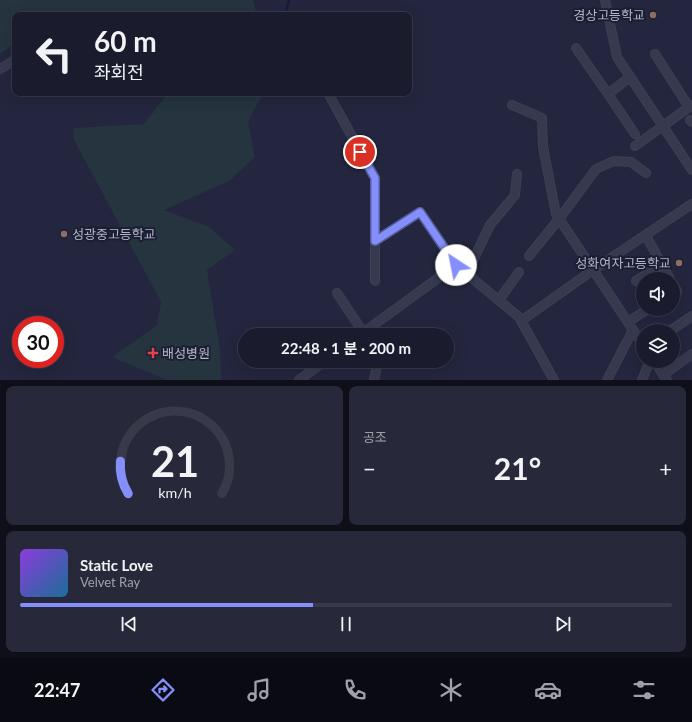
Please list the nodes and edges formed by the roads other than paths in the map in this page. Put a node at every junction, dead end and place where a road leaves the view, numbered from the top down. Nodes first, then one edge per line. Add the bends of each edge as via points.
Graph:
1 (605, 0) edge
2 (576, 48) dead end
3 (654, 54) dead end
4 (12, 62) edge
5 (0, 69) edge
6 (630, 77) junction
7 (608, 94) junction
8 (330, 96) edge
9 (512, 105) dead end
10 (690, 106) edge
11 (663, 126) junction
12 (635, 134) dead end
13 (635, 146) dead end
14 (692, 170) edge
15 (646, 173) dead end
16 (517, 174) dead end
17 (692, 204) edge
18 (559, 219) junction
19 (646, 236) junction
20 (375, 241) junction
21 (529, 256) dead end
22 (662, 264) junction
23 (456, 265) junction
24 (593, 270) junction
25 (519, 272) dead end
26 (650, 272) edge
27 (666, 272) edge
28 (467, 274) junction
29 (375, 281) dead end
30 (337, 293) dead end
31 (499, 300) junction
32 (637, 316) edge
33 (692, 316) edge
34 (521, 321) junction
35 (628, 322) junction
36 (680, 324) edge
37 (359, 328) edge
38 (371, 328) edge
39 (633, 330) junction
40 (636, 334) edge
41 (692, 354) edge
42 (315, 368) edge
43 (377, 368) edge
44 (647, 368) edge
45 (659, 368) edge
46 (665, 377) edge
47 (299, 380) edge
48 (374, 380) edge
49 (554, 380) edge
50 (607, 380) edge
51 (642, 380) edge

1 - 6 street via 617,58
2 - 7 street
3 - 10 street
4 - 5 street
6 - 7 street
6 - 11 street
7 - 12 street
8 - 20 street via 375,178
9 - 18 street via 542,118 543,147
10 - 11 street
11 - 13 street
11 - 14 street
15 - 18 street via 631,162 614,161 596,169
16 - 28 street via 515,195 490,225
17 - 19 street
18 - 21 street
18 - 24 street
19 - 22 street
19 - 24 street
20 - 23 street via 420,212
20 - 29 street
22 - 26 street
22 - 27 street
23 - 28 street
23 - 38 street
24 - 34 street
24 - 35 street
25 - 31 street
28 - 31 street
30 - 37 street
31 - 34 street
32 - 35 street
33 - 36 street
34 - 49 street
35 - 39 street
39 - 40 street
39 - 50 street
41 - 46 street
42 - 47 street
43 - 48 street
44 - 51 street
45 - 46 street

